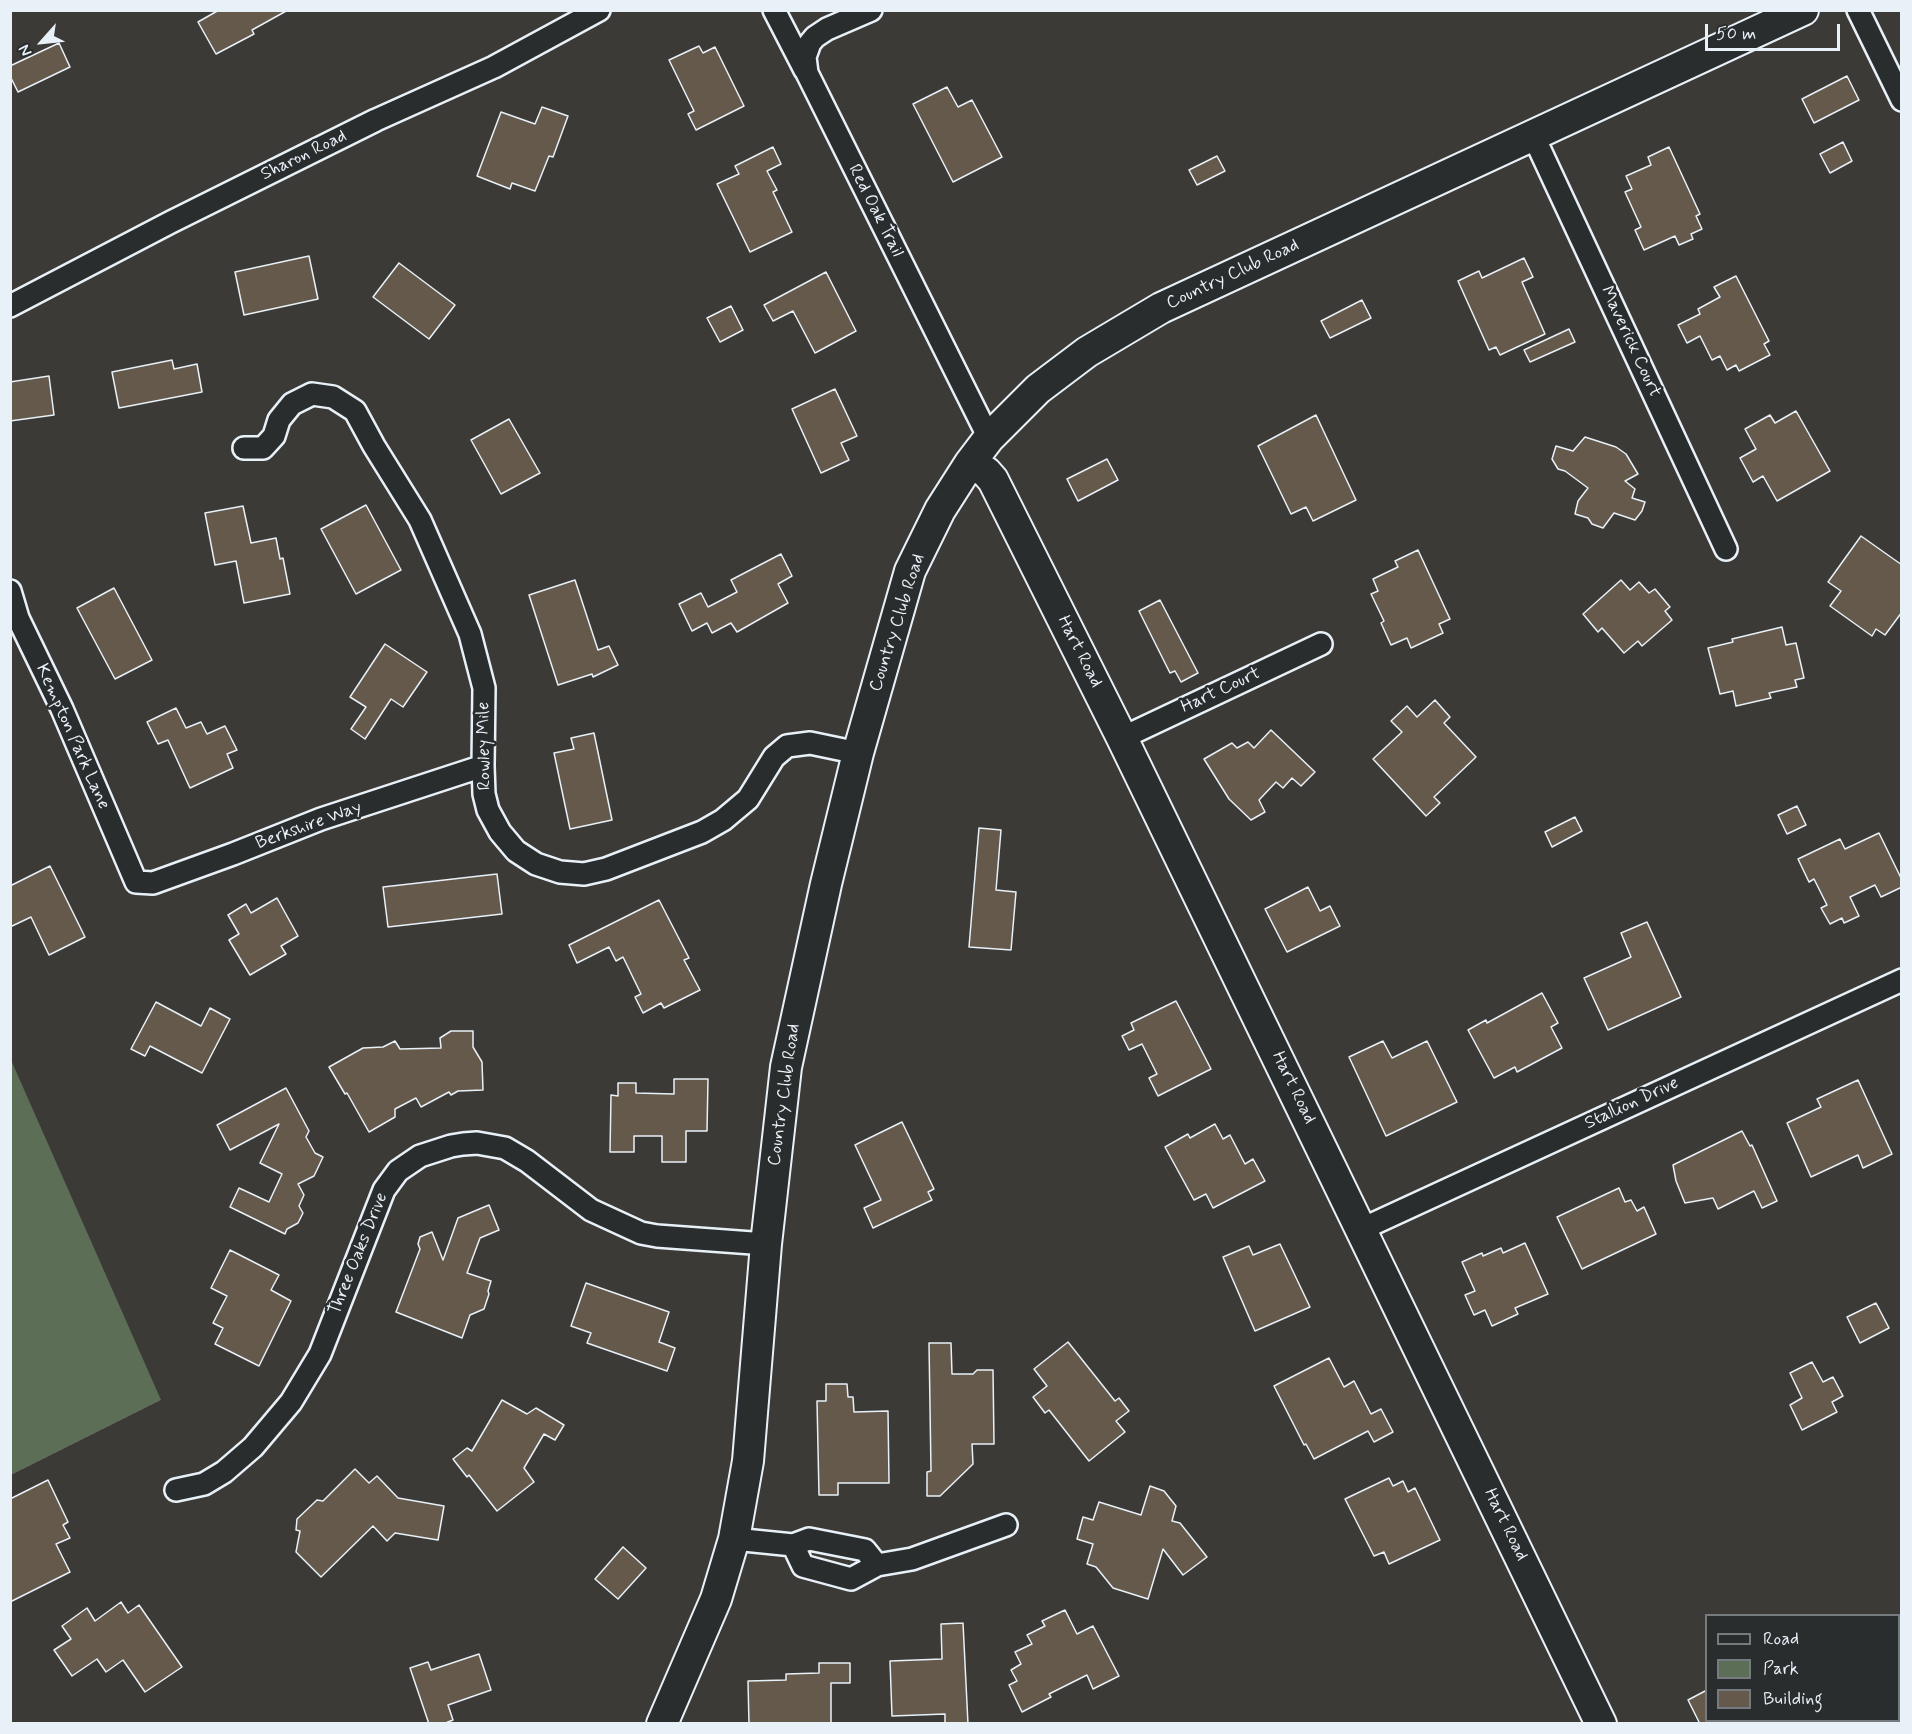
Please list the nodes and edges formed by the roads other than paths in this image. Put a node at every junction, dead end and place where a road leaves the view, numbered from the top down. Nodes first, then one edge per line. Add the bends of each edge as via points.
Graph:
1 (598, 10) edge
2 (774, 10) edge
3 (871, 10) edge
4 (1803, 10) edge
5 (1858, 10) edge
6 (810, 82) junction
7 (1902, 100) edge
8 (1533, 135) junction
9 (10, 306) edge
10 (989, 438) junction
11 (244, 448) dead end
12 (970, 463) junction
13 (1726, 549) dead end
14 (10, 591) edge
15 (1321, 644) dead end
16 (1122, 738) junction
17 (858, 753) junction
18 (483, 766) junction
19 (136, 882) joint
20 (1902, 980) edge
21 (1362, 1228) junction
22 (766, 1244) junction
23 (176, 1490) dead end
24 (1006, 1525) dead end
25 (734, 1539) junction
26 (794, 1545) junction
27 (877, 1565) junction
28 (662, 1724) edge
29 (1601, 1724) edge

1 - 9 street, Sharon Road via 494,67 356,130
2 - 6 street
3 - 6 street, Red Oak Trail via 827,29 810,43 805,64
4 - 8 main road, Country Club Road
5 - 7 street
6 - 10 street, Red Oak Trail
8 - 10 main road, Country Club Road via 1161,309 1087,352 1038,389
8 - 13 street, Maverick Court
10 - 12 main road, Country Club Road
11 - 18 street, Rowley Mile via 263,448 292,404 312,394 333,397 355,411 420,520 470,634 484,688
12 - 16 main road, Hart Road via 993,480
12 - 17 main road, Country Club Road via 939,510 910,571
14 - 19 street, Kempton Park Lane via 18,618 62,709
15 - 16 street, Hart Court
16 - 21 main road, Hart Road
17 - 18 street, Rowley Mile via 810,743 787,746 774,757 748,799 723,820 702,832 584,874 536,864 516,851 488,810
17 - 22 main road, Country Club Road via 786,1067
18 - 19 street, Berkshire Way via 321,819 153,883
20 - 21 street, Stallion Drive
21 - 29 main road, Hart Road
22 - 23 street, Three Oaks Drive via 641,1233 591,1210 505,1148 463,1144 420,1156 398,1172 384,1190 320,1354 291,1402 253,1447 224,1472 204,1484
22 - 25 main road, Country Club Road via 748,1461
24 - 27 street via 912,1559
25 - 26 street
25 - 28 main road, Country Club Road via 716,1599
26 - 27 street via 809,1539 865,1550
26 - 27 street via 803,1566 851,1579

